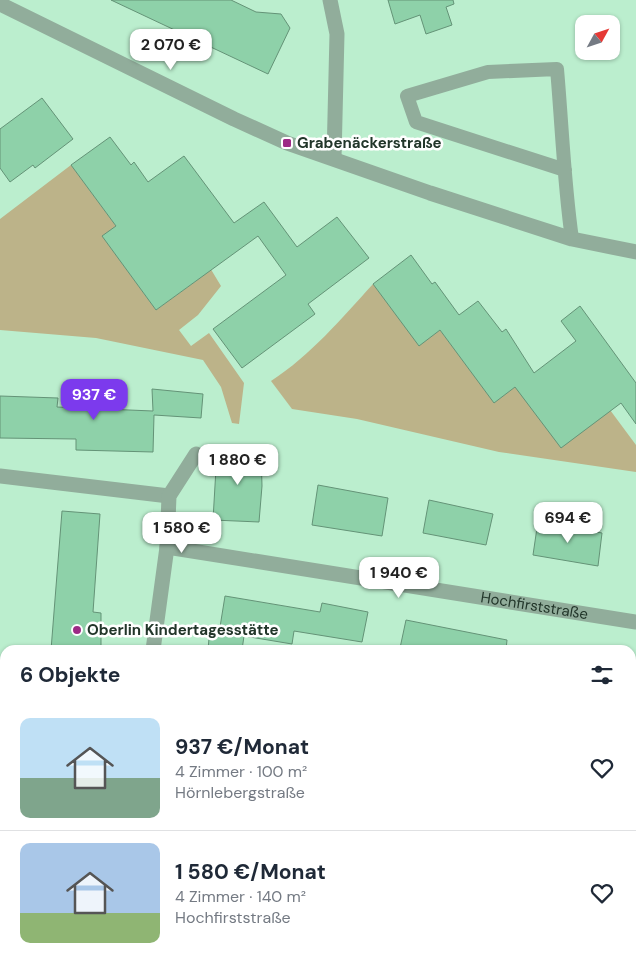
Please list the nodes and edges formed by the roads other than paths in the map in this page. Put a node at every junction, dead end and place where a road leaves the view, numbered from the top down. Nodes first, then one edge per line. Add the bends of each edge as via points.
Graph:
1 (330, 0) edge
2 (0, 4) edge
3 (334, 158) junction
4 (565, 170) junction
5 (572, 239) junction
6 (636, 252) edge
7 (196, 454) dead end
8 (0, 476) edge
9 (169, 496) junction
10 (168, 547) junction
11 (636, 622) edge
12 (154, 645) edge

1 - 3 street via 337,34
2 - 3 street via 234,119 288,143
3 - 5 street
4 - 4 lane via 557,69 488,72 407,96 416,122
4 - 5 lane
5 - 6 street
7 - 9 street
8 - 9 street
9 - 10 street
10 - 11 street, Hochfirststraße
10 - 12 street

